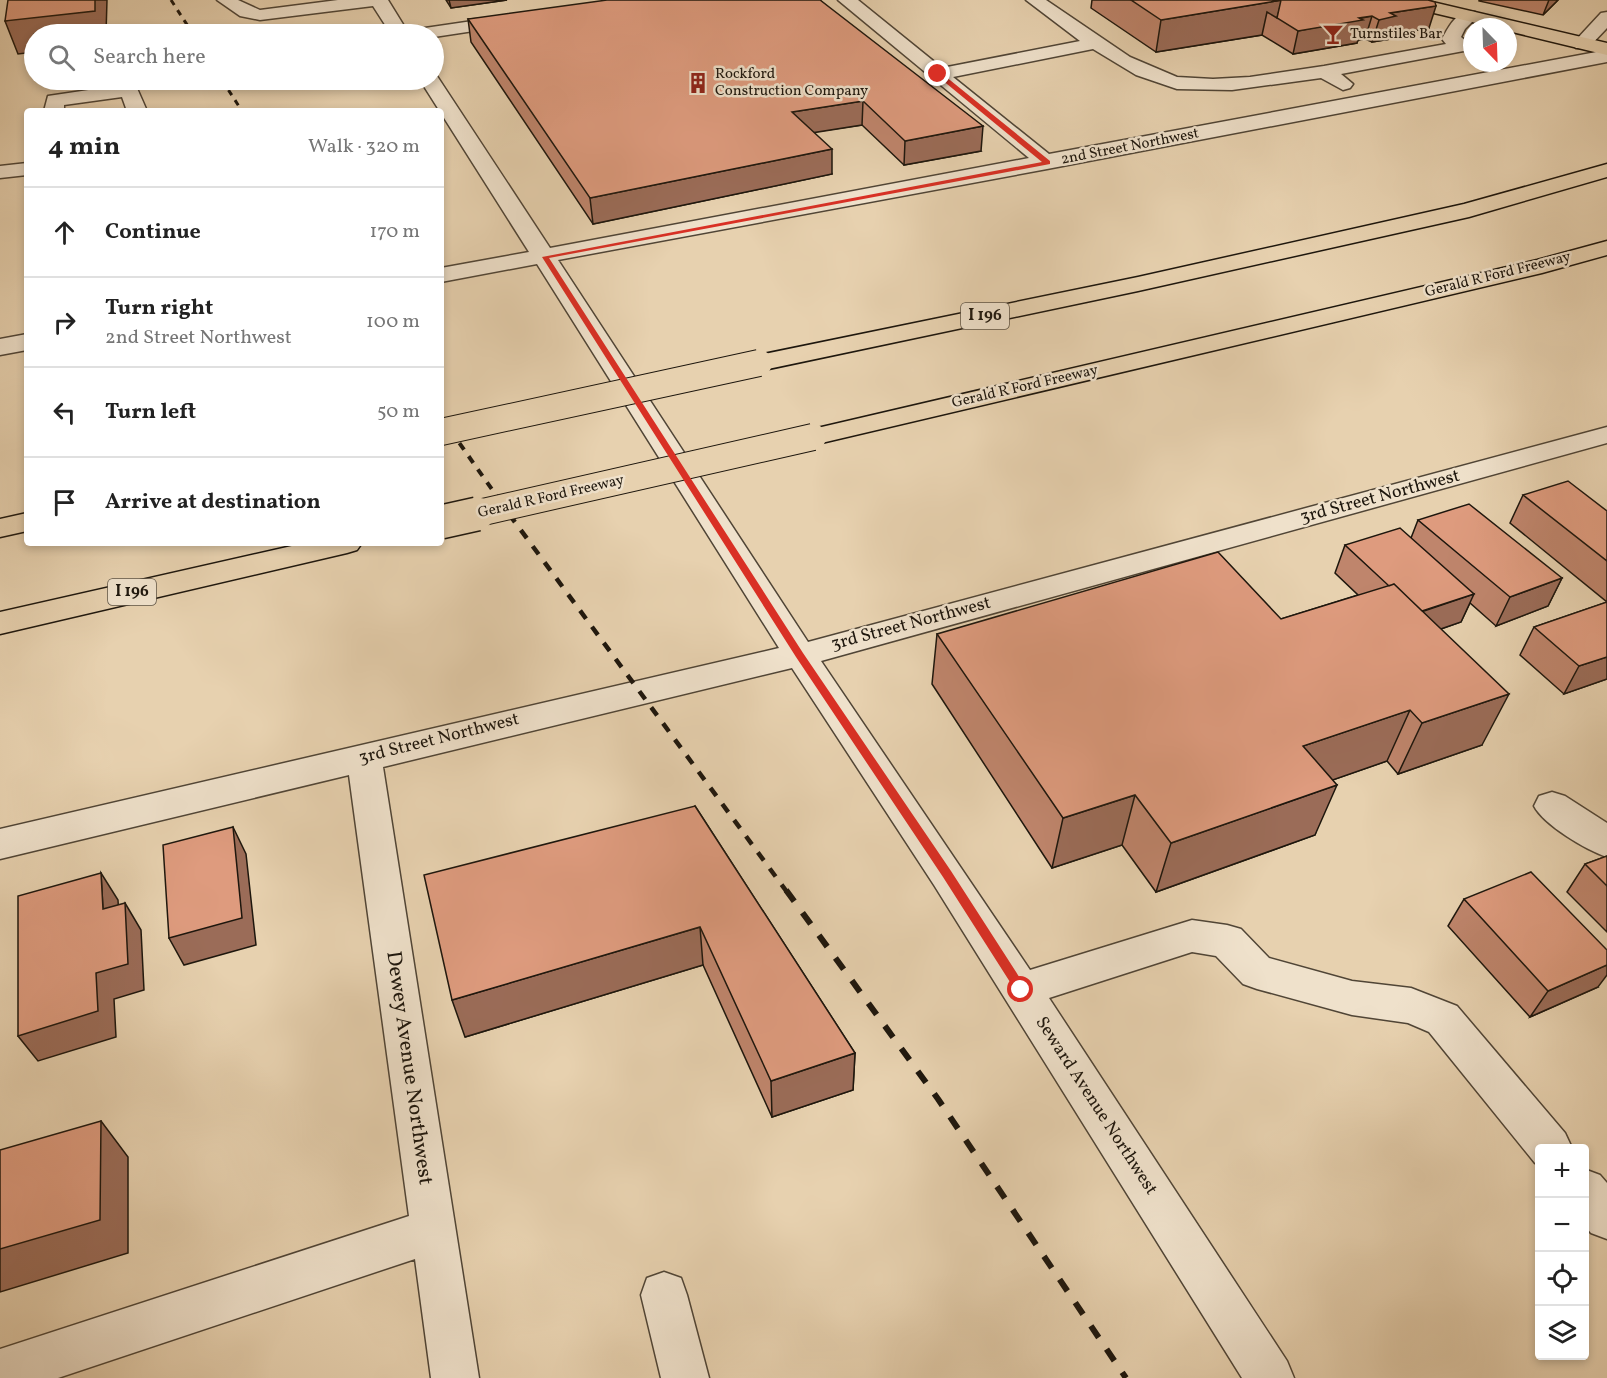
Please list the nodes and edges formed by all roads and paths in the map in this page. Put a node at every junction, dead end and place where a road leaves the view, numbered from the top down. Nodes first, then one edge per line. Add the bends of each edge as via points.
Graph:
1 (226, 0) edge
2 (378, 0) edge
3 (847, 0) edge
4 (1035, 0) edge
5 (1402, 0) edge
6 (300, 5) edge
7 (1469, 16) junction
8 (536, 17) edge
9 (1607, 17) edge
10 (394, 24) edge
11 (444, 30) edge
12 (1097, 43) junction
13 (1582, 44) junction
14 (1607, 49) edge
15 (1607, 56) edge
16 (1324, 72) junction
17 (938, 74) junction
18 (129, 90) edge
19 (129, 90) edge
20 (436, 90) edge
21 (1369, 101) junction
22 (54, 108) edge
23 (136, 108) edge
24 (1047, 163) junction
25 (24, 169) edge
26 (1607, 170) edge
27 (0, 172) edge
28 (1607, 248) edge
29 (545, 257) junction
30 (444, 274) edge
31 (24, 343) edge
32 (0, 347) edge
33 (444, 431) edge
34 (1607, 435) edge
35 (444, 521) edge
36 (24, 523) edge
37 (0, 528) edge
38 (334, 546) edge
39 (0, 623) edge
40 (800, 655) junction
41 (364, 757) junction
42 (1552, 806) dead end
43 (1607, 842) edge
44 (0, 844) edge
45 (1021, 990) junction
46 (1546, 1144) edge
47 (1589, 1196) edge
48 (1607, 1217) edge
49 (433, 1230) junction
50 (664, 1295) dead end
51 (0, 1373) edge
52 (455, 1378) edge
53 (685, 1378) edge
54 (1270, 1378) edge

1 - 6 street via 260,15
2 - 6 street
2 - 10 street
3 - 17 street
4 - 12 street
5 - 7 main road
7 - 13 main road
7 - 16 street via 1451,39 1464,46
8 - 11 street
9 - 13 street
12 - 16 street via 1139,70 1178,83 1225,85
12 - 17 street
13 - 14 main road
15 - 21 street, 2nd Street Northwest
16 - 21 street
17 - 24 street
18 - 22 street via 55,100
19 - 23 street
20 - 29 street, Seward Avenue Northwest
21 - 24 street, 2nd Street Northwest
24 - 29 street, 2nd Street Northwest
25 - 27 street
26 - 33 main road, I 196, bridge via 1470,210
28 - 35 main road, Gerald R Ford Freeway, bridge
29 - 30 street, 2nd Street Northwest
29 - 40 street, Seward Avenue Northwest
31 - 32 street
34 - 40 street, 3rd Street Northwest
36 - 37 main road
38 - 39 main road, I 196
40 - 41 street, 3rd Street Northwest
40 - 45 street, Seward Avenue Northwest
41 - 44 street, 3rd Street Northwest
41 - 49 street, Dewey Avenue Northwest
42 - 43 street
45 - 46 street via 1192,936 1227,941 1257,972 1352,998 1411,1006 1443,1019
45 - 54 street, Seward Avenue Northwest
47 - 48 street
49 - 51 street
49 - 52 street, Dewey Avenue Northwest
50 - 53 street

